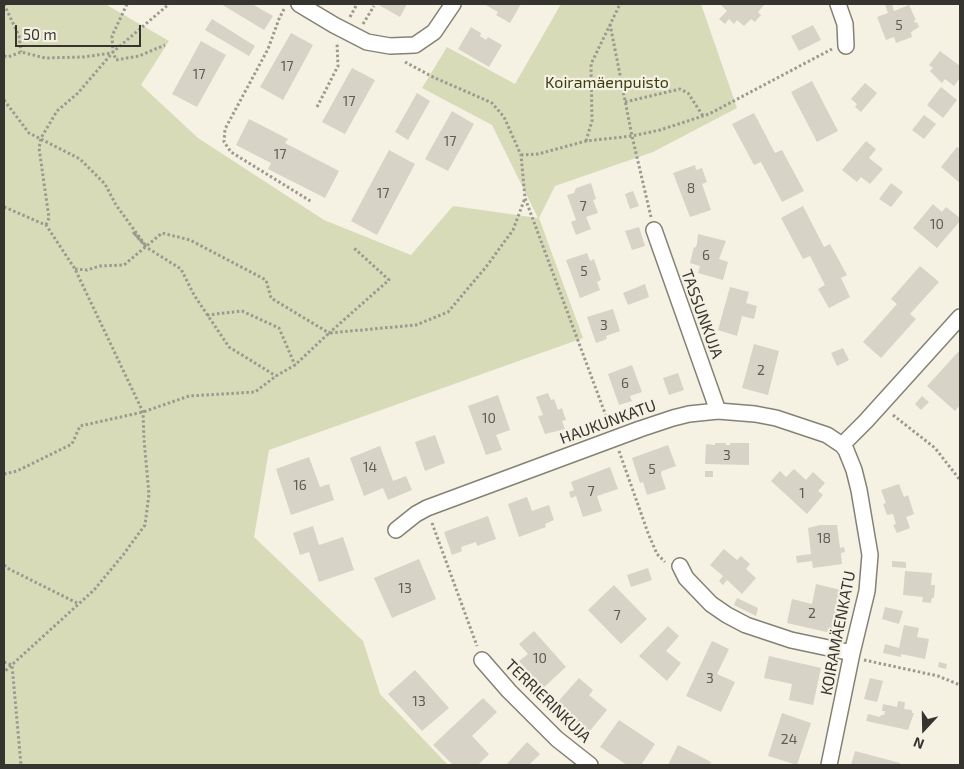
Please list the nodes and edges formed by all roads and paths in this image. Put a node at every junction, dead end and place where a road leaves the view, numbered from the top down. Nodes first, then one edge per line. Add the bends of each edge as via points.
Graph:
1 (4, 4) edge
2 (127, 4) edge
3 (169, 4) edge
4 (287, 4) edge
5 (299, 4) edge
6 (357, 4) edge
7 (453, 4) edge
8 (620, 4) edge
9 (838, 4) edge
10 (374, 6) dead end
11 (342, 23) junction
12 (610, 24) junction
13 (362, 27) dead end
14 (165, 45) dead end
15 (846, 46) joint
16 (21, 52) junction
17 (113, 52) junction
18 (4, 56) edge
19 (404, 62) dead end
20 (4, 100) edge
21 (625, 102) junction
22 (317, 108) dead end
23 (703, 116) junction
24 (632, 136) junction
25 (41, 138) junction
26 (586, 141) junction
27 (521, 155) junction
28 (525, 198) junction
29 (312, 202) dead end
30 (4, 207) edge
31 (46, 225) junction
32 (654, 230) joint
33 (146, 246) junction
34 (354, 248) dead end
35 (76, 269) junction
36 (207, 315) junction
37 (960, 317) edge
38 (329, 333) junction
39 (955, 334) edge
40 (295, 365) junction
41 (276, 376) junction
42 (880, 405) junction
43 (718, 410) junction
44 (143, 412) junction
45 (614, 439) junction
46 (842, 445) junction
47 (4, 474) edge
48 (960, 480) edge
49 (426, 508) junction
50 (396, 530) dead end
51 (4, 565) edge
52 (680, 566) joint
53 (79, 604) junction
54 (852, 655) junction
55 (482, 660) joint
56 (4, 662) edge
57 (12, 665) junction
58 (4, 672) edge
59 (960, 684) edge
60 (21, 765) edge
61 (590, 765) edge
62 (830, 765) edge

1 - 16 path via 19,36
2 - 17 path via 112,36
3 - 17 path
4 - 29 path via 268,49 224,129 224,142 231,152
5 - 11 street
6 - 11 path
7 - 11 street via 434,32 415,45 390,46 367,42
8 - 12 path
9 - 15 street via 845,24
10 - 13 path
11 - 22 path via 338,66
12 - 21 path
12 - 26 path via 591,64 592,121
14 - 17 path via 139,56 116,60
15 - 23 path via 832,49
16 - 17 path via 44,58
16 - 18 path
17 - 25 path via 78,93 57,111
19 - 27 path via 492,102 504,117
20 - 25 path via 29,133
21 - 23 path via 680,90 688,93
21 - 24 path
23 - 24 path
24 - 26 path
24 - 32 path
25 - 31 path via 39,148 49,218
25 - 33 path via 80,159 105,184
26 - 27 path via 538,154
27 - 28 path
28 - 38 path via 513,230 448,312 416,325
28 - 45 path
30 - 31 path
31 - 35 path
32 - 43 street, TASSUNKUJA
33 - 35 path via 124,264
33 - 36 path via 134,232 146,247 181,269
33 - 38 path via 162,233 190,240 266,280 271,298
34 - 38 path via 389,280
35 - 44 path
36 - 40 path via 242,311 279,328
36 - 41 path via 229,347
37 - 39 street
38 - 40 path
39 - 42 street
40 - 41 path
41 - 44 path via 255,392 189,396
42 - 46 street
42 - 48 path via 935,448
43 - 45 street, HAUKUNKATU via 673,418
43 - 46 street, HAUKUNKATU via 776,418 828,435
44 - 47 path via 80,426 72,444 17,471
44 - 53 path via 149,494 145,525 94,590
45 - 49 street, HAUKUNKATU
45 - 52 path via 657,554 668,564
46 - 54 street, KOIRAMÄENKATU via 860,490 870,556 867,591
49 - 50 street, HAUKUNKATU
49 - 55 path
51 - 53 path
52 - 54 street via 699,592 739,622 769,634
53 - 57 path
54 - 59 path
54 - 62 street, KOIRAMÄENKATU
55 - 61 street, TERRIERINKUJA via 544,726
56 - 57 path
57 - 58 path
57 - 60 path

